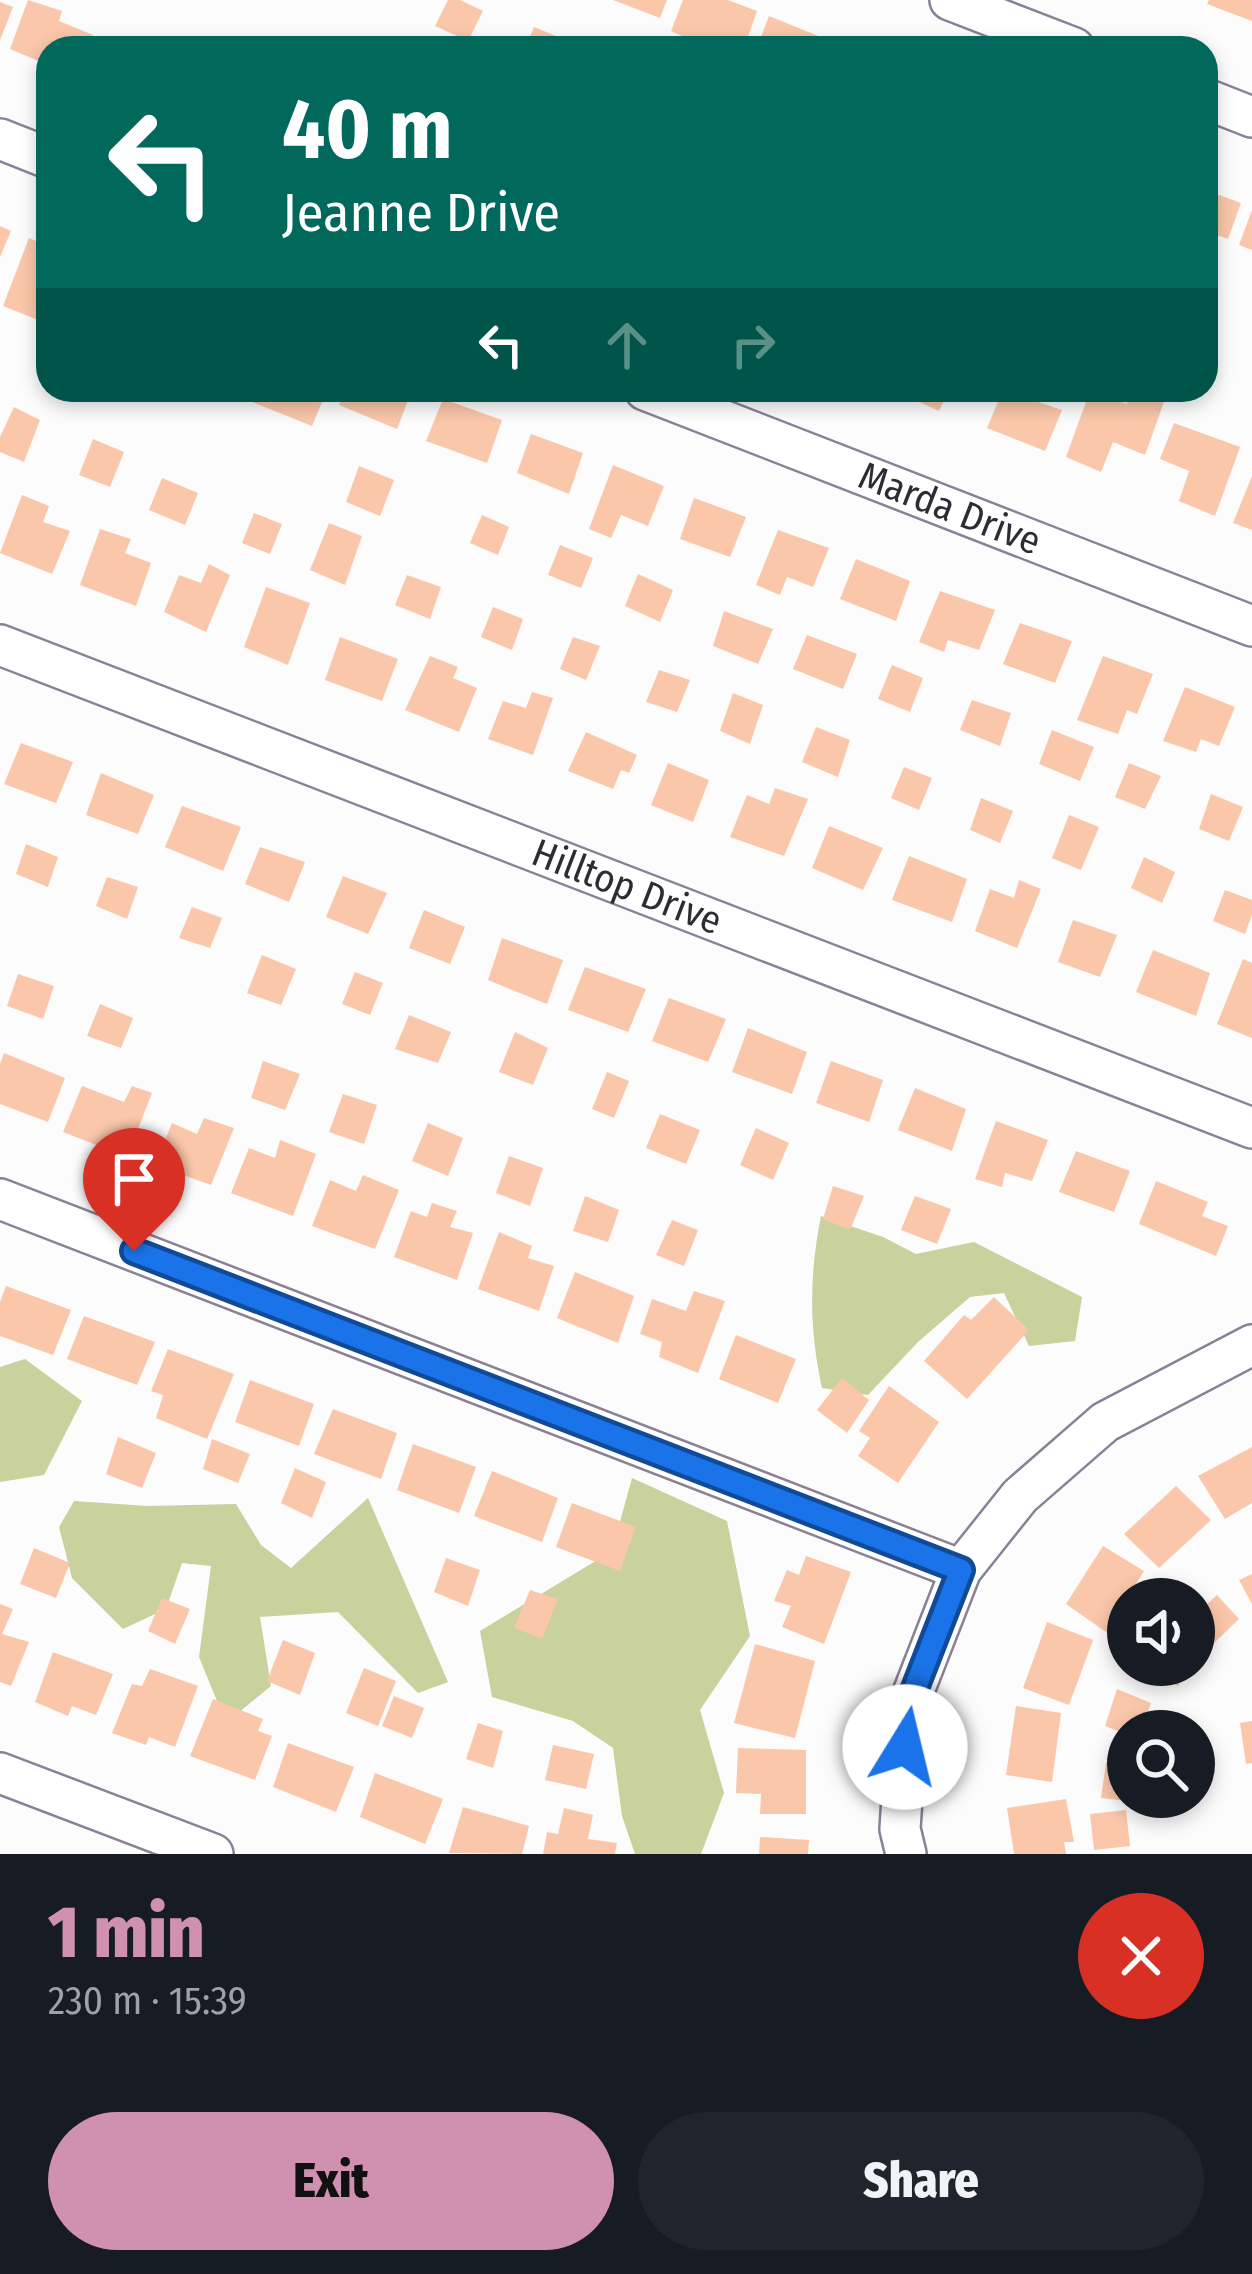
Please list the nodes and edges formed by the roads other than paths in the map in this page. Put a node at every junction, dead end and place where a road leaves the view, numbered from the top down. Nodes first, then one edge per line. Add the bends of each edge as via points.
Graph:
1 (950, 0) edge
2 (1043, 36) edge
3 (1218, 104) edge
4 (1252, 117) edge
5 (0, 139) edge
6 (36, 153) edge
7 (676, 402) edge
8 (1252, 626) edge
9 (0, 645) edge
10 (1252, 1128) edge
11 (0, 1199) edge
12 (1252, 1345) edge
13 (961, 1570) junction
14 (0, 1773) edge
15 (213, 1854) edge
16 (906, 1854) edge

1 - 2 street
3 - 4 street
5 - 6 street
7 - 8 street, Marda Drive
9 - 10 street, Hilltop Drive
11 - 13 street
12 - 13 street via 1105,1421 1020,1496
13 - 16 street via 908,1706 900,1829
14 - 15 street

